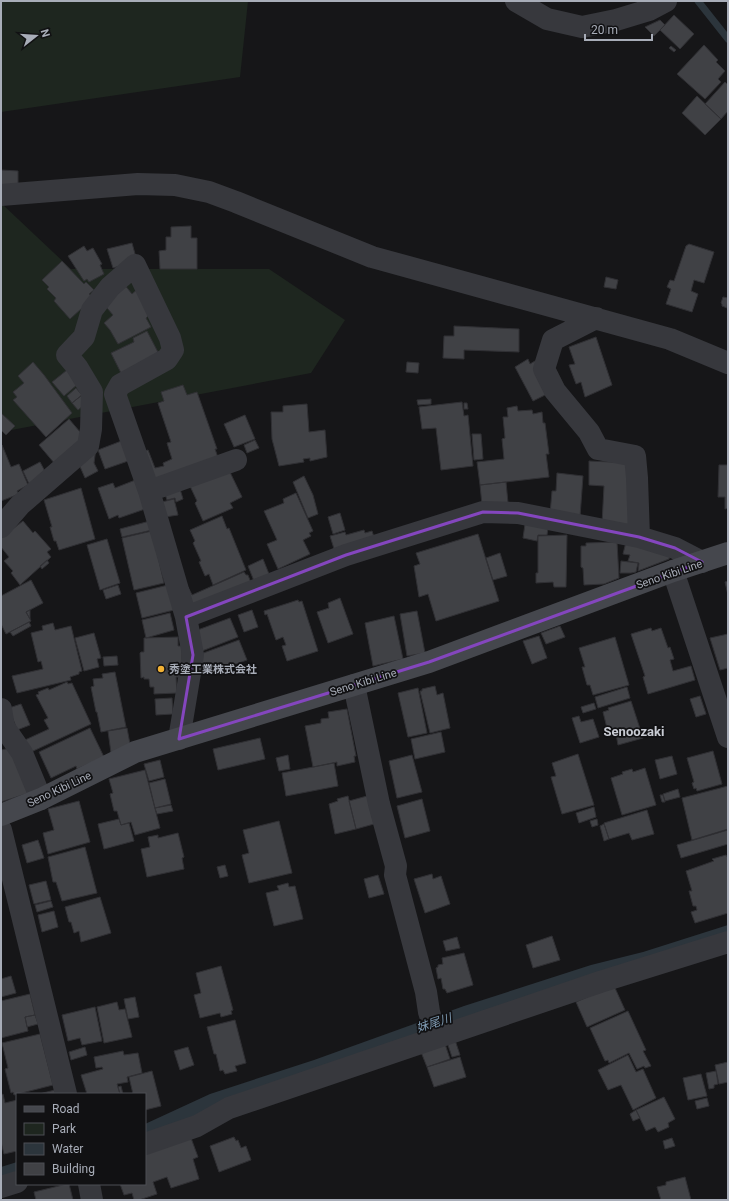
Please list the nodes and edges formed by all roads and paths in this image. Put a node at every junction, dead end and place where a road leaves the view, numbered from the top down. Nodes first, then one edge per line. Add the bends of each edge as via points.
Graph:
1 (516, 1) edge
2 (666, 1) edge
3 (1, 195) edge
4 (596, 318) junction
5 (728, 363) edge
6 (236, 460) dead end
7 (149, 491) junction
8 (1, 527) edge
9 (639, 537) junction
10 (728, 553) edge
11 (702, 562) junction
12 (673, 571) junction
13 (186, 617) junction
14 (354, 685) junction
15 (1, 709) edge
16 (728, 737) edge
17 (179, 739) junction
18 (41, 799) junction
19 (1, 815) edge
20 (1, 830) edge
21 (728, 942) edge
22 (433, 1027) junction
23 (66, 1093) edge
24 (146, 1144) edge
25 (16, 1182) edge
26 (89, 1185) edge
27 (1, 1187) edge
28 (92, 1200) edge

1 - 2 street via 547,19 582,27 649,10
3 - 4 street via 138,184 174,185 209,192 372,257
4 - 5 street via 670,339
4 - 9 street via 553,340 544,370 555,391 589,432 598,449 635,456
6 - 7 street
7 - 8 street via 115,394 120,385 167,358 172,350 170,338 135,265 110,287 92,310 84,337 67,355 92,392 92,429 88,446 20,505
7 - 13 street
9 - 11 street via 675,548
9 - 13 street via 518,513 483,512 346,555
10 - 11 main road, Seno Kibi Line
11 - 12 main road, Seno Kibi Line
12 - 14 main road, Seno Kibi Line via 429,662
12 - 16 street
13 - 17 street via 193,655
14 - 17 main road, Seno Kibi Line
14 - 22 street via 379,804
15 - 18 street via 4,727 22,753
17 - 18 main road, Seno Kibi Line via 135,752
18 - 19 main road, Seno Kibi Line
20 - 23 street
21 - 22 street via 600,982
22 - 24 street via 230,1108 197,1126
25 - 27 street
26 - 28 street

